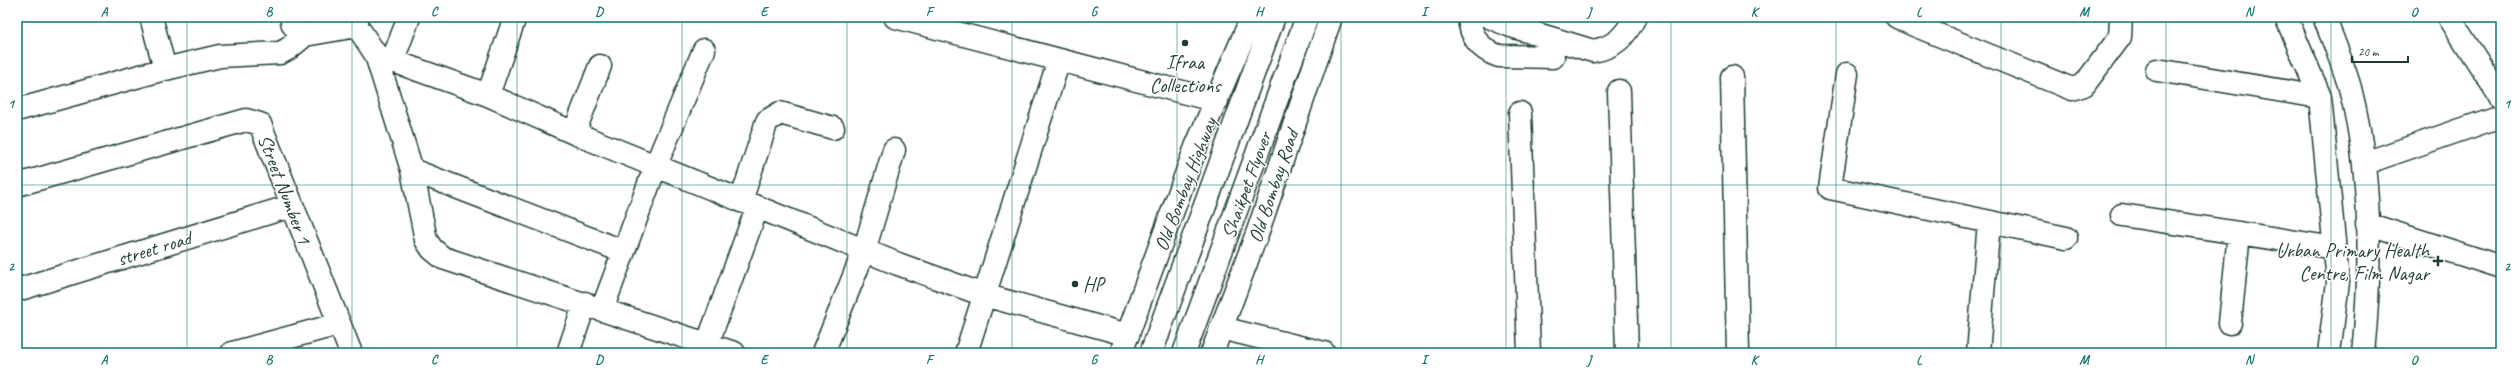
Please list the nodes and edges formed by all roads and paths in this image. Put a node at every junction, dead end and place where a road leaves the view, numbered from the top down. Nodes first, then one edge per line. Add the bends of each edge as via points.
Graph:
1 (151, 17) edge
2 (291, 17) edge
3 (409, 17) edge
4 (515, 17) edge
5 (896, 17) edge
6 (1252, 17) edge
7 (1274, 17) edge
8 (1307, 17) edge
9 (1331, 17) edge
10 (1469, 17) edge
11 (1489, 17) edge
12 (1635, 17) edge
13 (2121, 17) edge
14 (2286, 17) edge
15 (2324, 17) edge
16 (2449, 17) edge
17 (1910, 20) edge
18 (1513, 21) edge
19 (357, 22) edge
20 (305, 35) junction
21 (704, 50) dead end
22 (1553, 57) dead end
23 (384, 59) junction
24 (1059, 60) junction
25 (600, 66) dead end
26 (165, 69) junction
27 (2157, 70) dead end
28 (1847, 74) dead end
29 (1732, 77) dead end
30 (1619, 91) dead end
31 (488, 95) junction
32 (2320, 97) junction
33 (2501, 98) edge
34 (1217, 101) junction
35 (17, 110) edge
36 (1520, 113) dead end
37 (2501, 116) edge
38 (833, 128) dead end
39 (574, 133) junction
40 (894, 150) dead end
41 (2365, 163) junction
42 (656, 165) junction
43 (412, 170) junction
44 (17, 185) edge
45 (749, 204) junction
46 (291, 206) junction
47 (2122, 215) dead end
48 (1989, 222) junction
49 (2368, 224) junction
50 (2239, 233) junction
51 (2066, 238) dead end
52 (2335, 248) junction
53 (622, 251) junction
54 (864, 251) junction
55 (2501, 267) edge
56 (17, 290) edge
57 (984, 295) junction
58 (593, 306) junction
59 (2230, 323) dead end
60 (339, 324) junction
61 (1221, 328) junction
62 (1125, 344) edge
63 (705, 349) edge
64 (232, 353) edge
65 (351, 353) edge
66 (568, 353) edge
67 (734, 353) edge
68 (823, 353) edge
69 (966, 353) edge
70 (1151, 353) edge
71 (1184, 353) edge
72 (1212, 353) edge
73 (1324, 353) edge
74 (1529, 353) edge
75 (1627, 353) edge
76 (1738, 353) edge
77 (1978, 353) edge
78 (2329, 353) edge
79 (2363, 353) edge

1 - 26 street
2 - 20 street via 297,30
3 - 23 street
4 - 31 street
5 - 24 street
6 - 34 street, Old Bombay Highway
7 - 70 street, Shaikpet Flyover
8 - 71 street, Shaikpet Flyover
9 - 61 street, Old Bombay Road via 1258,231
10 - 22 street via 1473,36 1491,53 1499,56
11 - 18 street
12 - 18 street via 1624,36 1604,49 1593,51
13 - 17 street via 2120,37 2084,85 2072,89
14 - 32 street
15 - 41 street via 2349,87
16 - 33 street
19 - 20 street
19 - 23 street
20 - 26 street via 280,53 220,56
21 - 42 street
23 - 31 street
23 - 43 street
24 - 34 street
24 - 57 street
25 - 39 street
26 - 35 street
27 - 32 street
28 - 48 street via 1830,188
29 - 76 street
30 - 75 street
31 - 39 street
32 - 52 street
34 - 62 street, Old Bombay Highway via 1196,147
36 - 74 street
37 - 41 street
38 - 45 street via 780,113 767,121
39 - 42 street
40 - 54 street
41 - 49 street
42 - 45 street
42 - 53 street
43 - 53 street
43 - 58 street via 426,240 443,258
44 - 46 street, Street Number 1 via 246,120 260,124
45 - 54 street
45 - 63 street
46 - 56 street, street road
46 - 60 street, Street Number 1
47 - 50 street
48 - 51 street
48 - 77 street
49 - 55 street
49 - 79 street via 2367,313
50 - 52 street
50 - 59 street
52 - 78 street via 2338,282
53 - 58 street
54 - 57 street
54 - 68 street
57 - 62 street
57 - 69 street
58 - 63 street
58 - 66 street
60 - 64 street
60 - 65 street, Street Number 1
61 - 72 street, Old Bombay Road
61 - 73 street
63 - 67 street

